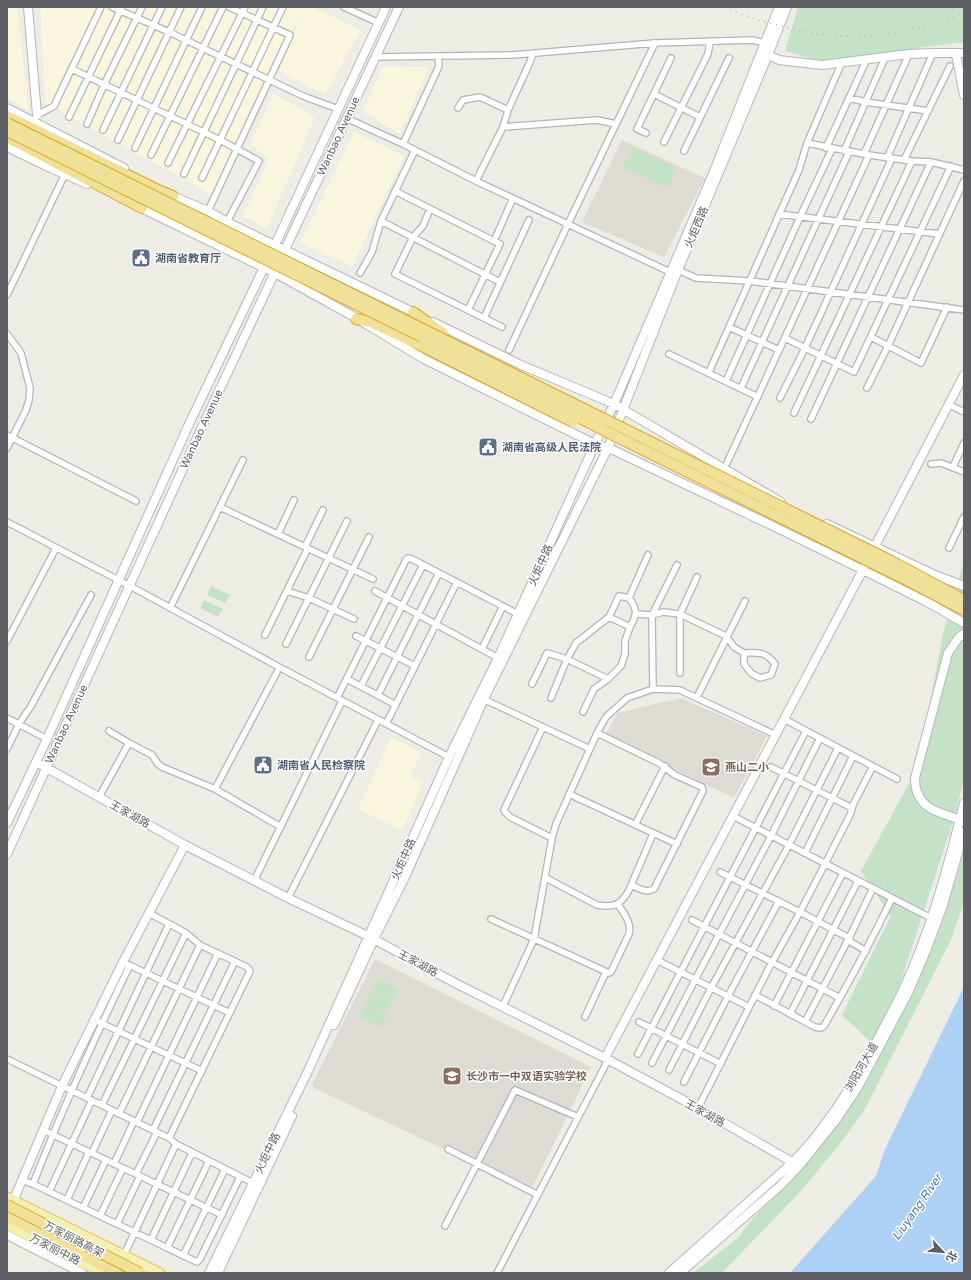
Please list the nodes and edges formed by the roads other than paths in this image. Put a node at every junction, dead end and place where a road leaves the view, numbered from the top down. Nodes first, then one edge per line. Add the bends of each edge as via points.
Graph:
1 (28, 7) edge
2 (101, 7) edge
3 (112, 7) edge
4 (142, 7) edge
5 (162, 7) edge
6 (181, 7) edge
7 (202, 7) edge
8 (223, 7) edge
9 (229, 7) edge
10 (245, 7) edge
11 (263, 7) edge
12 (283, 7) edge
13 (344, 7) edge
14 (386, 7) edge
15 (399, 7) edge
16 (779, 7) edge
17 (787, 7) edge
18 (121, 9) edge
19 (242, 13) junction
20 (137, 18) junction
21 (257, 20) junction
22 (379, 23) junction
23 (154, 25) junction
24 (273, 27) junction
25 (169, 32) junction
26 (186, 40) junction
27 (710, 41) junction
28 (655, 43) junction
29 (765, 43) junction
30 (202, 48) junction
31 (533, 53) junction
32 (933, 53) junction
33 (765, 54) junction
34 (909, 54) junction
35 (960, 54) edge
36 (438, 56) junction
37 (221, 57) junction
38 (375, 57) junction
39 (671, 58) dead end
40 (728, 58) dead end
41 (885, 58) junction
42 (867, 59) junction
43 (842, 62) junction
44 (236, 64) junction
45 (950, 66) dead end
46 (72, 70) junction
47 (252, 72) junction
48 (89, 77) junction
49 (268, 80) junction
50 (104, 85) junction
51 (122, 93) junction
52 (654, 94) junction
53 (964, 95) edge
54 (849, 98) junction
55 (137, 100) junction
56 (866, 102) junction
57 (887, 104) junction
58 (681, 107) junction
59 (7, 108) edge
60 (154, 108) junction
61 (458, 108) dead end
62 (908, 108) junction
63 (338, 109) junction
64 (508, 110) junction
65 (928, 111) junction
66 (38, 115) joint
67 (170, 115) junction
68 (7, 116) edge
69 (69, 116) dead end
70 (700, 117) junction
71 (346, 118) junction
72 (7, 123) edge
73 (87, 124) dead end
74 (188, 124) junction
75 (616, 124) junction
76 (503, 126) junction
77 (103, 130) dead end
78 (7, 131) edge
79 (204, 132) junction
80 (646, 133) dead end
81 (7, 137) edge
82 (118, 140) dead end
83 (220, 140) junction
84 (664, 142) dead end
85 (807, 143) junction
86 (403, 144) junction
87 (7, 147) edge
88 (135, 148) dead end
89 (829, 148) junction
90 (236, 149) junction
91 (415, 150) junction
92 (684, 151) dead end
93 (846, 151) junction
94 (150, 155) dead end
95 (866, 155) junction
96 (889, 158) junction
97 (904, 160) junction
98 (912, 161) junction
99 (930, 162) junction
100 (168, 163) dead end
101 (951, 166) junction
102 (964, 170) edge
103 (65, 174) junction
104 (184, 174) dead end
105 (202, 178) dead end
106 (476, 180) junction
107 (964, 181) edge
108 (395, 191) junction
109 (173, 196) junction
110 (513, 198) junction
111 (142, 208) junction
112 (430, 209) junction
113 (208, 211) junction
114 (779, 214) junction
115 (800, 217) junction
116 (529, 220) dead end
117 (818, 220) junction
118 (381, 221) junction
119 (227, 222) junction
120 (838, 222) junction
121 (568, 224) junction
122 (861, 224) junction
123 (881, 227) junction
124 (900, 229) junction
125 (919, 231) junction
126 (939, 234) junction
127 (413, 237) junction
128 (494, 241) junction
129 (275, 245) junction
130 (285, 250) junction
131 (264, 268) junction
132 (674, 271) junction
133 (274, 273) junction
134 (360, 273) dead end
135 (485, 274) junction
136 (500, 282) junction
137 (750, 282) junction
138 (769, 284) junction
139 (788, 286) junction
140 (808, 289) junction
141 (831, 292) junction
142 (7, 295) edge
143 (849, 295) junction
144 (868, 297) junction
145 (888, 300) junction
146 (908, 302) junction
147 (947, 307) junction
148 (468, 310) junction
149 (964, 310) edge
150 (413, 312) junction
151 (484, 318) junction
152 (356, 319) junction
153 (502, 327) dead end
154 (729, 327) junction
155 (7, 334) edge
156 (746, 335) junction
157 (871, 337) junction
158 (785, 338) junction
159 (763, 342) junction
160 (888, 346) junction
161 (805, 348) junction
162 (509, 350) dead end
163 (780, 350) junction
164 (668, 354) dead end
165 (821, 356) junction
166 (837, 364) junction
167 (709, 372) junction
168 (964, 375) edge
169 (726, 381) junction
170 (741, 388) junction
171 (867, 388) dead end
172 (758, 396) junction
173 (780, 398) dead end
174 (614, 404) junction
175 (948, 404) junction
176 (623, 410) junction
177 (964, 412) edge
178 (794, 413) dead end
179 (811, 419) dead end
180 (616, 425) junction
181 (10, 436) edge
182 (615, 436) junction
183 (964, 443) edge
184 (595, 444) junction
185 (7, 448) edge
186 (608, 448) junction
187 (243, 460) dead end
188 (727, 463) dead end
189 (930, 464) dead end
190 (953, 467) junction
191 (964, 472) edge
192 (294, 500) dead end
193 (136, 501) dead end
194 (220, 507) junction
195 (323, 510) dead end
196 (964, 517) edge
197 (347, 521) dead end
198 (7, 522) edge
199 (278, 534) junction
200 (368, 537) dead end
201 (306, 547) junction
202 (875, 547) junction
203 (56, 548) junction
204 (949, 548) dead end
205 (648, 555) dead end
206 (328, 558) junction
207 (423, 565) junction
208 (677, 565) dead end
209 (352, 569) junction
210 (863, 570) junction
211 (439, 573) junction
212 (697, 577) dead end
213 (372, 579) dead end
214 (118, 581) junction
215 (457, 582) junction
216 (130, 586) junction
217 (964, 586) edge
218 (287, 591) junction
219 (375, 591) dead end
220 (91, 595) dead end
221 (309, 598) junction
222 (387, 598) junction
223 (629, 598) junction
224 (964, 600) edge
225 (745, 601) dead end
226 (171, 606) dead end
227 (402, 606) junction
228 (504, 606) junction
229 (333, 609) junction
230 (964, 610) edge
231 (418, 614) junction
232 (518, 614) junction
233 (636, 614) junction
234 (680, 614) junction
235 (652, 615) junction
236 (609, 617) junction
237 (354, 619) dead end
238 (964, 623) edge
239 (436, 624) junction
240 (630, 627) junction
241 (964, 634) edge
242 (265, 635) dead end
243 (356, 636) dead end
244 (726, 636) junction
245 (7, 641) edge
246 (366, 642) junction
247 (286, 644) dead end
248 (380, 649) junction
249 (482, 649) junction
250 (744, 653) junction
251 (309, 657) dead end
252 (397, 657) junction
253 (498, 658) junction
254 (567, 659) junction
255 (415, 666) junction
256 (277, 672) dead end
257 (680, 673) dead end
258 (347, 679) junction
259 (608, 679) junction
260 (532, 684) dead end
261 (361, 686) junction
262 (653, 689) junction
263 (378, 695) junction
264 (697, 697) junction
265 (481, 698) junction
266 (551, 698) dead end
267 (340, 700) junction
268 (396, 705) junction
269 (583, 712) dead end
270 (7, 718) edge
271 (784, 719) junction
272 (378, 720) junction
273 (20, 724) junction
274 (386, 724) junction
275 (543, 727) junction
276 (110, 731) dead end
277 (806, 731) junction
278 (597, 733) junction
279 (776, 735) junction
280 (47, 738) junction
281 (820, 738) junction
282 (129, 743) junction
283 (838, 748) junction
284 (7, 749) edge
285 (590, 749) junction
286 (854, 756) junction
287 (449, 757) junction
288 (36, 762) junction
289 (665, 766) junction
290 (873, 766) junction
291 (46, 768) junction
292 (771, 768) dead end
293 (784, 773) junction
294 (897, 779) dead end
295 (799, 780) junction
296 (215, 789) junction
297 (817, 789) junction
298 (569, 794) junction
299 (99, 797) junction
300 (832, 798) junction
301 (964, 803) edge
302 (852, 808) junction
303 (733, 816) junction
304 (962, 820) edge
305 (7, 823) edge
306 (635, 825) junction
307 (281, 827) junction
308 (756, 828) junction
309 (964, 832) edge
310 (654, 834) junction
311 (772, 836) junction
312 (552, 838) junction
313 (677, 844) junction
314 (185, 845) junction
315 (789, 845) junction
316 (805, 853) junction
317 (7, 854) edge
318 (825, 864) junction
319 (720, 872) dead end
320 (843, 873) junction
321 (256, 876) dead end
322 (730, 876) junction
323 (546, 878) junction
324 (858, 881) junction
325 (631, 884) junction
326 (746, 885) junction
327 (873, 888) junction
328 (763, 893) junction
329 (288, 898) junction
330 (892, 898) junction
331 (779, 901) junction
332 (618, 904) junction
333 (800, 912) junction
334 (149, 914) junction
335 (931, 918) junction
336 (491, 919) dead end
337 (692, 920) dead end
338 (818, 922) junction
339 (169, 924) junction
340 (704, 926) junction
341 (834, 930) junction
342 (186, 933) junction
343 (719, 934) junction
344 (371, 938) junction
345 (849, 938) junction
346 (534, 939) junction
347 (736, 943) junction
348 (200, 944) junction
349 (752, 951) junction
350 (866, 951) junction
351 (218, 953) junction
352 (657, 960) junction
353 (235, 962) junction
354 (772, 962) junction
355 (126, 964) junction
356 (606, 972) junction
357 (680, 972) junction
358 (792, 972) junction
359 (146, 973) junction
360 (695, 980) junction
361 (163, 981) junction
362 (807, 981) junction
363 (178, 988) junction
364 (711, 988) junction
365 (823, 989) junction
366 (755, 995) junction
367 (728, 996) junction
368 (196, 997) junction
369 (840, 998) junction
370 (214, 1005) junction
371 (503, 1006) junction
372 (774, 1006) junction
373 (749, 1007) junction
374 (230, 1013) junction
375 (790, 1014) junction
376 (584, 1017) dead end
377 (98, 1022) junction
378 (639, 1022) dead end
379 (805, 1022) junction
380 (651, 1028) junction
381 (117, 1031) junction
382 (666, 1036) junction
383 (134, 1039) junction
384 (682, 1044) junction
385 (151, 1047) junction
386 (699, 1053) junction
387 (638, 1054) dead end
388 (168, 1055) junction
389 (7, 1059) edge
390 (607, 1059) junction
391 (652, 1063) dead end
392 (186, 1064) junction
393 (721, 1064) junction
394 (669, 1070) dead end
395 (202, 1071) junction
396 (684, 1082) dead end
397 (62, 1086) junction
398 (72, 1090) junction
399 (90, 1099) junction
400 (102, 1105) junction
401 (698, 1108) junction
402 (112, 1110) junction
403 (119, 1114) junction
404 (578, 1117) junction
405 (136, 1122) junction
406 (43, 1130) junction
407 (155, 1131) junction
408 (52, 1135) junction
409 (169, 1138) junction
410 (72, 1144) junction
411 (176, 1144) junction
412 (448, 1149) dead end
413 (91, 1153) junction
414 (192, 1153) junction
415 (106, 1160) junction
416 (209, 1161) junction
417 (114, 1164) junction
418 (477, 1164) junction
419 (796, 1164) junction
420 (123, 1168) junction
421 (225, 1169) junction
422 (138, 1175) junction
423 (240, 1177) junction
424 (22, 1180) junction
425 (253, 1183) junction
426 (33, 1184) junction
427 (157, 1184) junction
428 (49, 1192) junction
429 (174, 1192) junction
430 (538, 1195) junction
431 (67, 1200) junction
432 (190, 1200) junction
433 (9, 1201) edge
434 (83, 1208) junction
435 (207, 1208) junction
436 (222, 1215) junction
437 (7, 1216) edge
438 (100, 1216) junction
439 (117, 1224) junction
440 (7, 1225) edge
441 (445, 1226) dead end
442 (134, 1232) junction
443 (7, 1235) edge
444 (151, 1240) junction
445 (167, 1248) junction
446 (124, 1255) junction
447 (183, 1256) junction
448 (82, 1273) edge
449 (102, 1273) edge
450 (117, 1273) edge
451 (140, 1273) edge
452 (160, 1273) edge
453 (209, 1273) edge
454 (218, 1273) edge
455 (497, 1273) edge
456 (669, 1273) edge
457 (680, 1273) edge

1 - 66 main road
2 - 46 street
3 - 18 street
4 - 20 street
5 - 23 street
6 - 25 street
7 - 26 street
8 - 30 street
9 - 19 street
10 - 19 street
11 - 21 street
12 - 24 street
13 - 22 street
14 - 22 main road, Wanbao Avenue
15 - 38 main road, Wanbao Avenue
16 - 29 main road, 火炬西路
17 - 33 main road, 火炬西路
18 - 20 street
18 - 48 street
19 - 21 street
19 - 37 street
20 - 23 street
20 - 50 street
21 - 24 street
21 - 44 street
22 - 63 main road, Wanbao Avenue
23 - 25 street
23 - 51 street
24 - 47 street
24 - 49 street via 290,35
25 - 26 street
25 - 55 street
26 - 30 street
26 - 60 street
27 - 28 street
27 - 29 street via 752,40
27 - 58 street via 708,54
28 - 31 street
28 - 75 street
29 - 33 main road, 火炬西路
30 - 37 street
30 - 67 street
31 - 36 street
31 - 64 street
32 - 34 main road
32 - 35 main road
32 - 62 street
33 - 43 main road via 779,60 822,65
33 - 132 main road, 火炬西路
34 - 41 main road
34 - 57 street
35 - 53 main road
36 - 38 street
36 - 86 street via 439,66
37 - 44 street
37 - 74 street
38 - 71 main road, Wanbao Avenue
39 - 52 street
40 - 70 street
41 - 42 main road
41 - 56 street
42 - 43 main road
42 - 54 street
43 - 85 street
44 - 47 street
44 - 79 street
45 - 65 street
46 - 48 street
46 - 66 street via 54,106
47 - 49 street
47 - 83 street
48 - 50 street
48 - 69 street
49 - 63 street
49 - 90 street
50 - 51 street
50 - 73 street
51 - 55 street
51 - 77 street
52 - 58 street
52 - 80 street via 637,129
54 - 56 street
54 - 89 street
55 - 60 street
55 - 82 street
56 - 57 street
56 - 93 street
57 - 62 street
57 - 95 street
58 - 70 street
58 - 84 street
59 - 109 main road
60 - 67 street
60 - 88 street
61 - 64 street via 463,100 480,97
62 - 65 street
62 - 96 street
63 - 129 main road, Wanbao Avenue
64 - 76 street
65 - 97 street
67 - 74 street
67 - 94 street
68 - 109 highway
70 - 92 street
71 - 86 street
71 - 130 main road, Wanbao Avenue
72 - 180 highway, bridge
74 - 79 street
74 - 100 street
75 - 76 street via 597,120
75 - 121 street
76 - 106 street
78 - 182 highway, bridge
79 - 83 street
79 - 104 street
81 - 111 highway
83 - 90 street
83 - 105 street
85 - 89 street
85 - 114 street via 799,170
86 - 91 street
87 - 103 main road
89 - 93 street
89 - 115 street
90 - 113 street
90 - 119 street via 259,162
91 - 106 street
91 - 108 street
93 - 95 street
93 - 117 street
95 - 96 street
95 - 120 street
96 - 97 street
96 - 122 street
97 - 98 street
98 - 99 street
98 - 123 street
99 - 101 street
99 - 124 street
101 - 102 street
101 - 125 street
103 - 111 main road
103 - 142 street
106 - 110 street
107 - 126 street
108 - 112 street
108 - 118 street
109 - 113 main road
110 - 121 street
110 - 128 street
111 - 131 main road
112 - 127 street via 423,226
112 - 128 street
113 - 119 main road
114 - 115 street
114 - 137 street
115 - 117 street
115 - 138 street
116 - 136 street
117 - 120 street
117 - 139 street
118 - 127 street
118 - 134 street via 372,252
119 - 129 main road
120 - 122 street
120 - 140 street
121 - 132 street
121 - 162 street
122 - 123 street
122 - 141 street
123 - 124 street
123 - 143 street
124 - 125 street
124 - 144 street
125 - 126 street
125 - 145 street
126 - 146 street
127 - 135 street
127 - 148 street via 395,274
128 - 135 street via 500,244
129 - 130 main road
129 - 131 main road, Wanbao Avenue
130 - 133 main road, Wanbao Avenue
130 - 150 main road
131 - 133 main road
131 - 214 main road, Wanbao Avenue
132 - 137 street via 696,278
132 - 174 main road, 火炬西路
132 - 176 main road, 火炬西路
133 - 152 main road
133 - 216 main road, Wanbao Avenue
135 - 136 street
135 - 148 street
136 - 151 street
137 - 138 street
137 - 154 street
138 - 139 street
138 - 156 street
139 - 140 street
139 - 159 street
140 - 141 street
140 - 158 street
141 - 143 street
141 - 161 street
143 - 144 street
143 - 165 street
144 - 145 street
144 - 166 street
145 - 146 street
145 - 157 street
146 - 147 street
146 - 160 street
147 - 149 street
147 - 160 street via 921,363
148 - 151 street
150 - 174 main road via 521,365
150 - 180 highway, bridge via 443,333 592,408
151 - 153 street
152 - 182 highway, bridge via 371,322 422,346 590,431
152 - 184 main road via 424,359
154 - 156 street
154 - 167 street
155 - 181 street via 21,353 30,388 26,410
156 - 159 street
156 - 169 street
157 - 160 street
157 - 166 street via 854,372
158 - 161 street
158 - 163 street
159 - 163 street
159 - 170 street
160 - 171 street
161 - 165 street
161 - 173 street
163 - 172 street
164 - 167 street
165 - 166 street
165 - 178 street
166 - 179 street
167 - 169 street
168 - 175 main road
169 - 170 street
170 - 172 street
172 - 188 street
174 - 176 main road
174 - 184 main road, 火炬西路
175 - 177 street
175 - 202 main road
176 - 186 main road, 火炬西路
176 - 202 main road via 784,504
180 - 224 highway, bridge via 891,561
181 - 185 street
181 - 193 street
182 - 230 highway, bridge
183 - 190 street
184 - 186 main road
184 - 232 main road, 火炬中路
186 - 210 main road
186 - 265 main road, 火炬西路
187 - 194 street
189 - 190 street via 941,463
190 - 191 street
192 - 199 street
194 - 199 street
194 - 226 street
195 - 201 street
196 - 204 street
197 - 206 street
198 - 203 street
199 - 201 street
200 - 209 street
201 - 206 street
201 - 218 street
202 - 210 main road
202 - 217 main road
203 - 214 street
203 - 245 street
205 - 223 street
206 - 209 street
206 - 221 street
207 - 211 street
207 - 222 street via 408,558
207 - 227 street
208 - 235 street
209 - 213 street
209 - 229 street
210 - 238 main road
210 - 271 main road
211 - 215 street
211 - 231 street
212 - 234 street
214 - 216 street
214 - 280 main road, Wanbao Avenue
215 - 228 street
215 - 239 street
216 - 267 street
216 - 291 main road, Wanbao Avenue
218 - 221 street
218 - 242 street
219 - 222 street
220 - 273 street
221 - 229 street
221 - 247 street
222 - 227 street
222 - 246 street
223 - 233 street
223 - 236 street via 619,596
225 - 244 street
227 - 231 street
227 - 248 street
228 - 232 street
228 - 249 street
229 - 237 street
229 - 251 street
231 - 239 street
231 - 252 street
232 - 253 main road, 火炬中路
233 - 235 street
233 - 240 street
234 - 235 street via 664,612
234 - 244 street
234 - 257 street
235 - 262 street
236 - 240 street
236 - 254 street via 576,643
239 - 249 street
239 - 255 street
240 - 259 street via 621,666
241 - 304 main road via 948,653 915,778 917,795 921,801 944,814
243 - 246 street
244 - 250 street via 734,647
244 - 264 street
246 - 248 street
246 - 258 street
248 - 252 street
248 - 261 street
249 - 253 street
250 - 250 street via 744,664 751,673 760,678 771,675 775,664 770,657 757,652
252 - 255 street
252 - 263 street
253 - 265 main road, 火炬中路
254 - 259 street
254 - 260 street via 547,653
254 - 266 street
255 - 268 street
256 - 296 street
258 - 261 street
258 - 267 street
259 - 269 street via 594,689
261 - 263 street
262 - 264 street via 680,690
262 - 278 street via 627,698 606,717
263 - 268 street
264 - 279 street
265 - 275 street
265 - 287 main road, 火炬中路
265 - 344 main road via 406,875
267 - 272 street
267 - 307 street
268 - 274 street
270 - 273 street
271 - 277 street
271 - 279 main road
272 - 274 street
272 - 329 street
273 - 280 street
273 - 284 street
274 - 287 street
275 - 285 street
275 - 312 street via 504,810 510,817
276 - 282 street
277 - 281 street
277 - 293 street
278 - 285 street
278 - 289 street
279 - 303 main road
280 - 288 main road, Wanbao Avenue
281 - 283 street
281 - 295 street
282 - 296 street via 152,755 162,767
282 - 299 street
283 - 286 street
283 - 297 street
285 - 298 street
286 - 290 street
286 - 300 street
287 - 344 main road, 火炬中路
288 - 291 main road, 王家湖路
288 - 305 main road, Wanbao Avenue
289 - 306 street
289 - 313 street via 675,774 702,787 703,791
290 - 294 street
290 - 302 street
291 - 299 main road, 王家湖路
291 - 317 main road, Wanbao Avenue
292 - 293 street
293 - 295 street
293 - 308 street
295 - 297 street
295 - 311 street
296 - 307 street
297 - 300 street
297 - 315 street
298 - 306 street
298 - 312 street
299 - 314 main road, 王家湖路
300 - 302 street
300 - 316 street
301 - 304 main road, 浏阳河大道
302 - 318 street
303 - 308 street
303 - 352 main road
304 - 335 main road, 浏阳河大道
306 - 310 street
307 - 321 street
308 - 311 street
308 - 322 street
309 - 419 main road, 浏阳河大道 via 943,904 909,991 858,1087 836,1120
310 - 313 street
310 - 325 street
311 - 315 street
311 - 326 street
312 - 323 street
313 - 325 street via 654,888 649,891 641,890
314 - 329 main road, 王家湖路
314 - 334 main road
315 - 316 street
315 - 328 street
316 - 318 street
318 - 320 street
318 - 333 street
319 - 322 street
320 - 324 street
320 - 338 street
322 - 326 street
322 - 340 street
323 - 332 street via 597,904
323 - 346 street
324 - 327 street
324 - 341 street
325 - 332 street via 625,898
326 - 328 street
326 - 343 street
327 - 330 street
327 - 345 street
328 - 331 street
328 - 347 street
329 - 344 main road, 王家湖路
330 - 335 street
330 - 350 street
331 - 333 street
331 - 349 street
332 - 356 street via 628,922 629,934 611,972
333 - 338 street
333 - 354 street
334 - 339 street
334 - 355 main road
335 - 419 main road, 浏阳河大道 via 904,989 853,1084
336 - 346 street
337 - 340 street
338 - 341 street
338 - 358 street
339 - 342 street
339 - 359 street
340 - 343 street
340 - 357 street
341 - 345 street
341 - 362 street
342 - 348 street
342 - 361 street
343 - 347 street
343 - 360 street
344 - 371 main road, 王家湖路
344 - 425 main road, 火炬中路
344 - 454 main road
345 - 350 street
345 - 365 street
346 - 356 street
346 - 371 street
347 - 349 street
347 - 364 street
348 - 351 street
348 - 363 street
349 - 354 street
349 - 367 street
350 - 369 street
351 - 353 street
351 - 368 street
352 - 357 street
352 - 390 main road
353 - 370 street
353 - 374 street via 250,970
354 - 358 street
354 - 366 street
355 - 359 street
355 - 377 main road
356 - 376 street
357 - 360 street
357 - 380 street
358 - 362 street
358 - 372 street
359 - 361 street
359 - 381 street
360 - 364 street
360 - 382 street
361 - 363 street
361 - 383 street
362 - 365 street
362 - 375 street
363 - 368 street
363 - 385 street
364 - 367 street
364 - 384 street
365 - 369 street
365 - 379 street
366 - 372 street
366 - 373 street
367 - 373 street
367 - 386 street
368 - 370 street
368 - 388 street
369 - 379 street via 824,1026 815,1027
370 - 374 street
370 - 392 street
371 - 390 main road, 王家湖路
372 - 375 street
373 - 393 street
374 - 395 street
375 - 379 street
377 - 381 street
377 - 397 main road
377 - 398 street
378 - 380 street
380 - 382 street
380 - 387 street
381 - 383 street
381 - 399 street
382 - 384 street
382 - 391 street
383 - 385 street
383 - 400 street
384 - 386 street
384 - 394 street
385 - 388 street
385 - 403 street
386 - 393 street
386 - 396 street
388 - 392 street
388 - 405 street
389 - 397 street
390 - 401 main road, 王家湖路
390 - 404 street
392 - 395 street
392 - 407 street
393 - 401 street
395 - 409 street
397 - 398 street
397 - 406 main road
398 - 399 street
398 - 408 street
399 - 400 street
399 - 410 street
400 - 402 street
401 - 419 main road, 王家湖路
402 - 403 street
402 - 413 street
403 - 405 street
404 - 418 street via 515,1090
404 - 430 street
405 - 407 street
405 - 417 street
406 - 408 street
406 - 424 main road
407 - 409 street
407 - 422 street
408 - 410 street
408 - 426 street
409 - 411 street
410 - 413 street
410 - 428 street
411 - 414 street
411 - 427 street
412 - 418 street
413 - 415 street
413 - 431 street
414 - 416 street
414 - 429 street
415 - 417 street
415 - 434 street
416 - 421 street
416 - 432 street
417 - 420 street
418 - 430 street
418 - 441 street
419 - 456 main road, 浏阳河大道
419 - 457 main road, 浏阳河大道 via 780,1186
420 - 422 street
420 - 438 street
421 - 423 street
421 - 435 street
422 - 427 street
422 - 439 street
423 - 425 street
423 - 436 street
424 - 426 street
424 - 433 main road
425 - 453 main road, 火炬中路
426 - 428 street
427 - 429 street
427 - 442 street
428 - 431 street
429 - 432 street
429 - 444 street
430 - 455 street
431 - 434 street
432 - 435 street
432 - 445 street
433 - 437 main road
433 - 446 main road
433 - 451 highway, 万家丽路高架, bridge
434 - 438 street
435 - 436 street
435 - 447 street
436 - 447 street via 198,1262
437 - 450 highway, 万家丽路高架
438 - 439 street
439 - 442 street
440 - 449 main road, 万家丽中路
442 - 444 street
442 - 446 street
443 - 448 main road
444 - 445 street
445 - 447 street
446 - 452 main road

